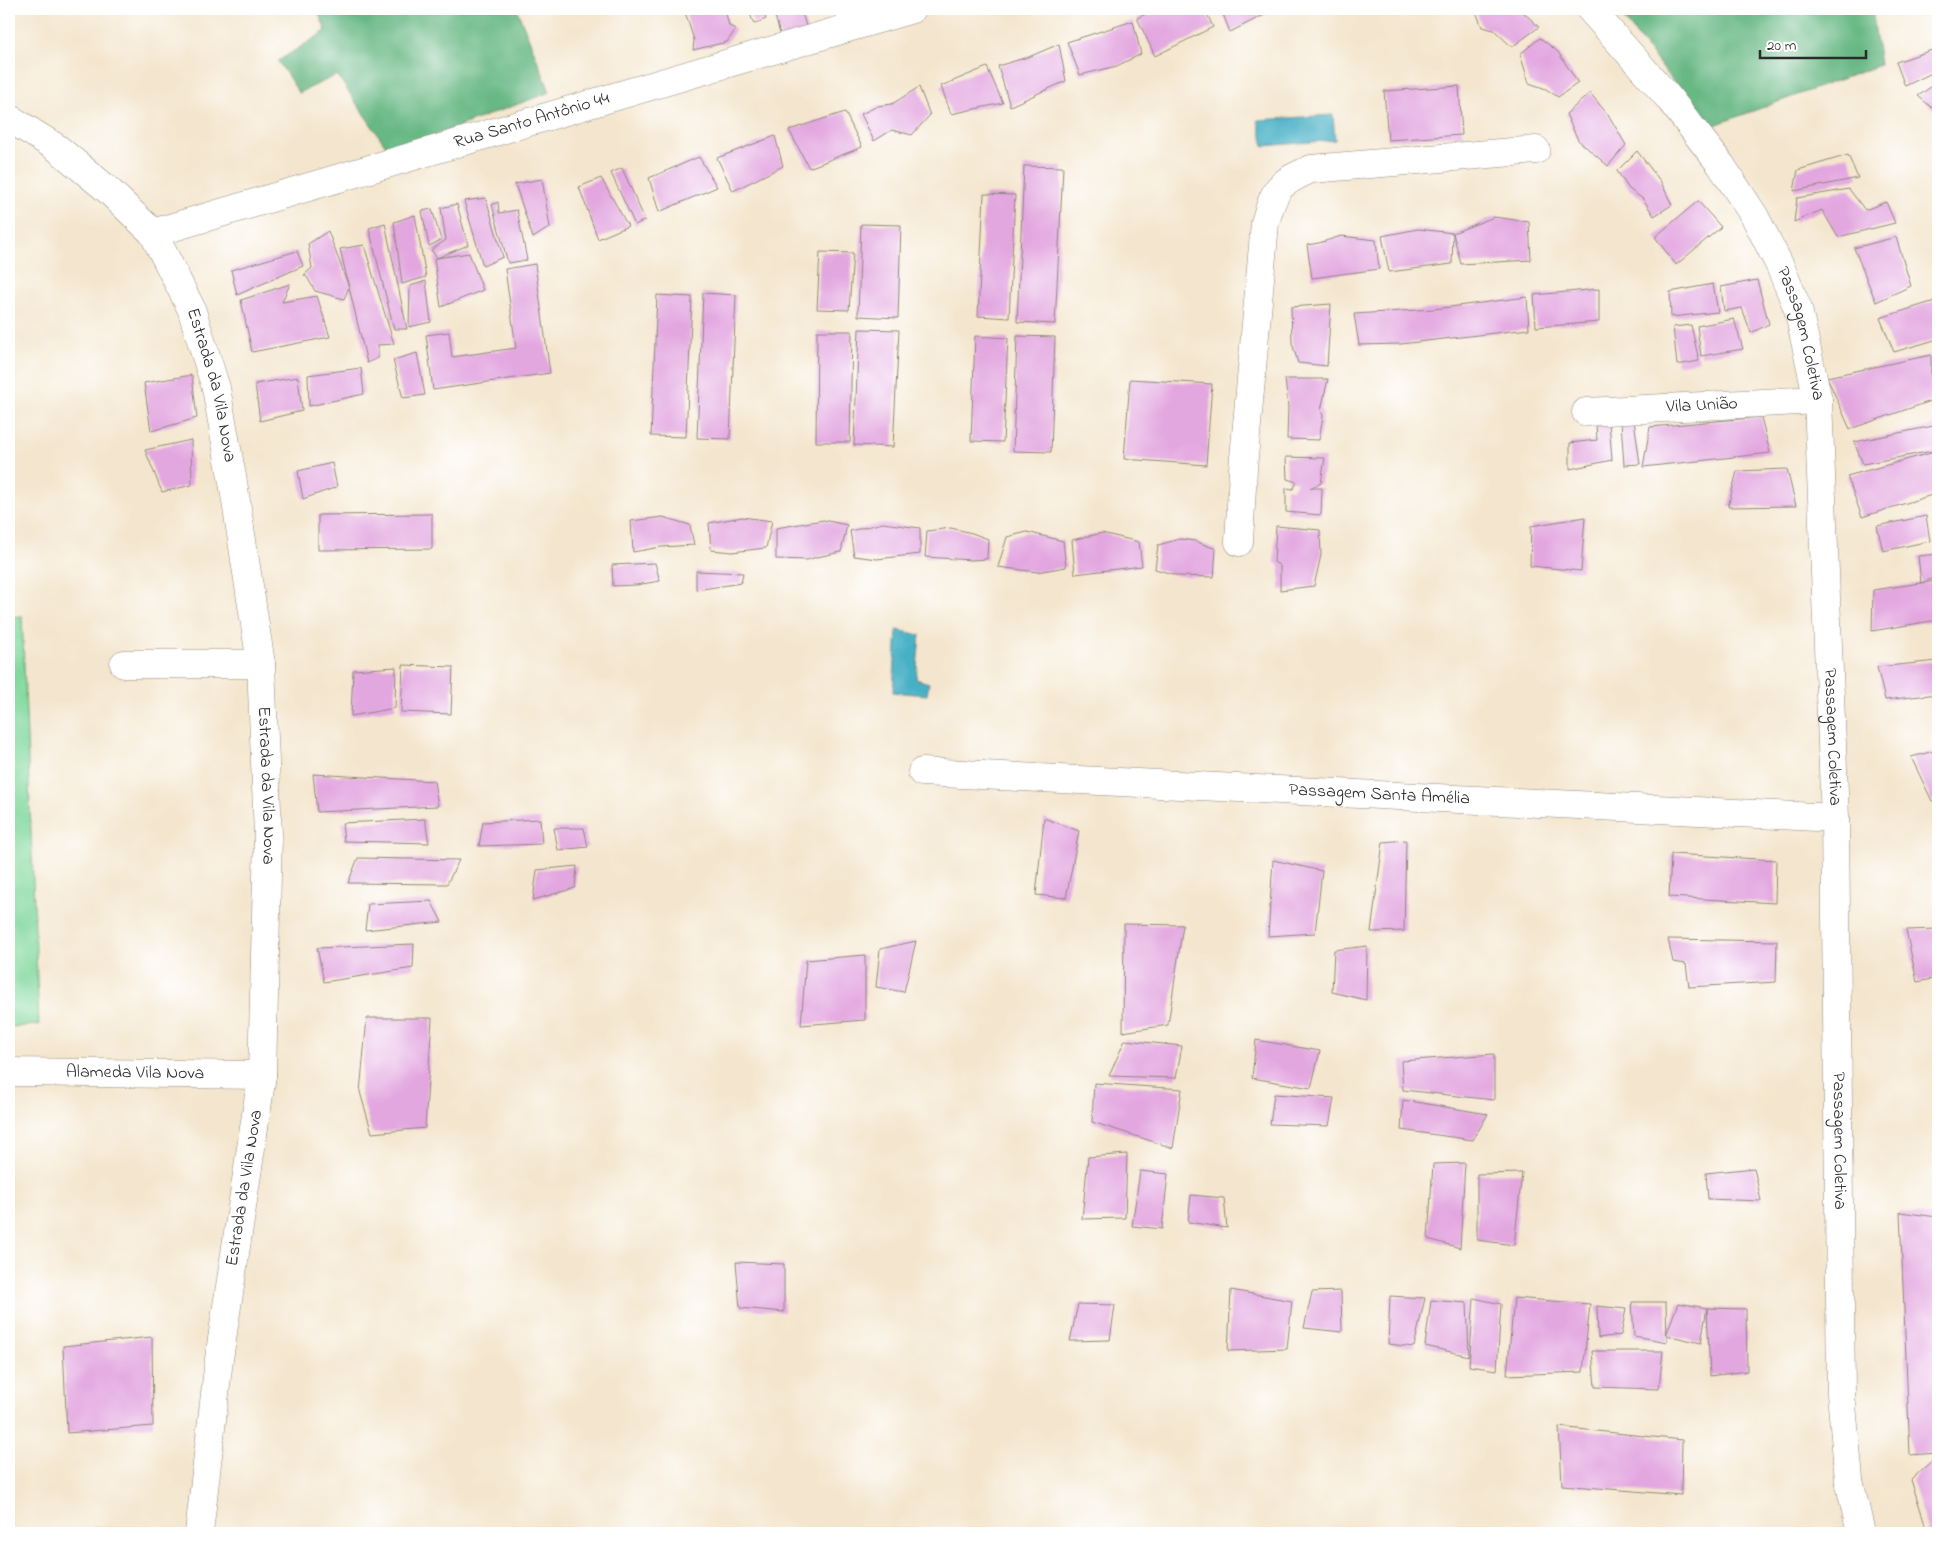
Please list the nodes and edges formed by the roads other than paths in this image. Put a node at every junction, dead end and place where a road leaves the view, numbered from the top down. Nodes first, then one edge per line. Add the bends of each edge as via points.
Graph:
1 (912, 9) edge
2 (1590, 9) edge
3 (9, 118) edge
4 (1536, 150) dead end
5 (153, 233) junction
6 (1818, 400) junction
7 (1586, 412) dead end
8 (1239, 542) dead end
9 (124, 664) dead end
10 (262, 664) junction
11 (922, 772) dead end
12 (1835, 818) junction
13 (9, 1072) edge
14 (262, 1075) junction
15 (199, 1533) edge
16 (1861, 1533) edge

1 - 5 street, Rua Santo Antônio 44
2 - 6 street, Passagem Coletiva via 1668,97 1721,165 1755,217 1798,309
3 - 5 street, Estrada da Vila Nova via 57,148
4 - 8 street via 1311,169 1280,186 1264,223
5 - 10 street, Estrada da Vila Nova via 192,308 216,388
6 - 7 street, Vila União
6 - 12 street, Passagem Coletiva
9 - 10 street
10 - 14 street, Estrada da Vila Nova via 268,835
11 - 12 street, Passagem Santa Amélia
12 - 16 street, Passagem Coletiva via 1841,1394 1849,1480
13 - 14 street, Alameda Vila Nova
14 - 15 street, Estrada da Vila Nova via 219,1359

